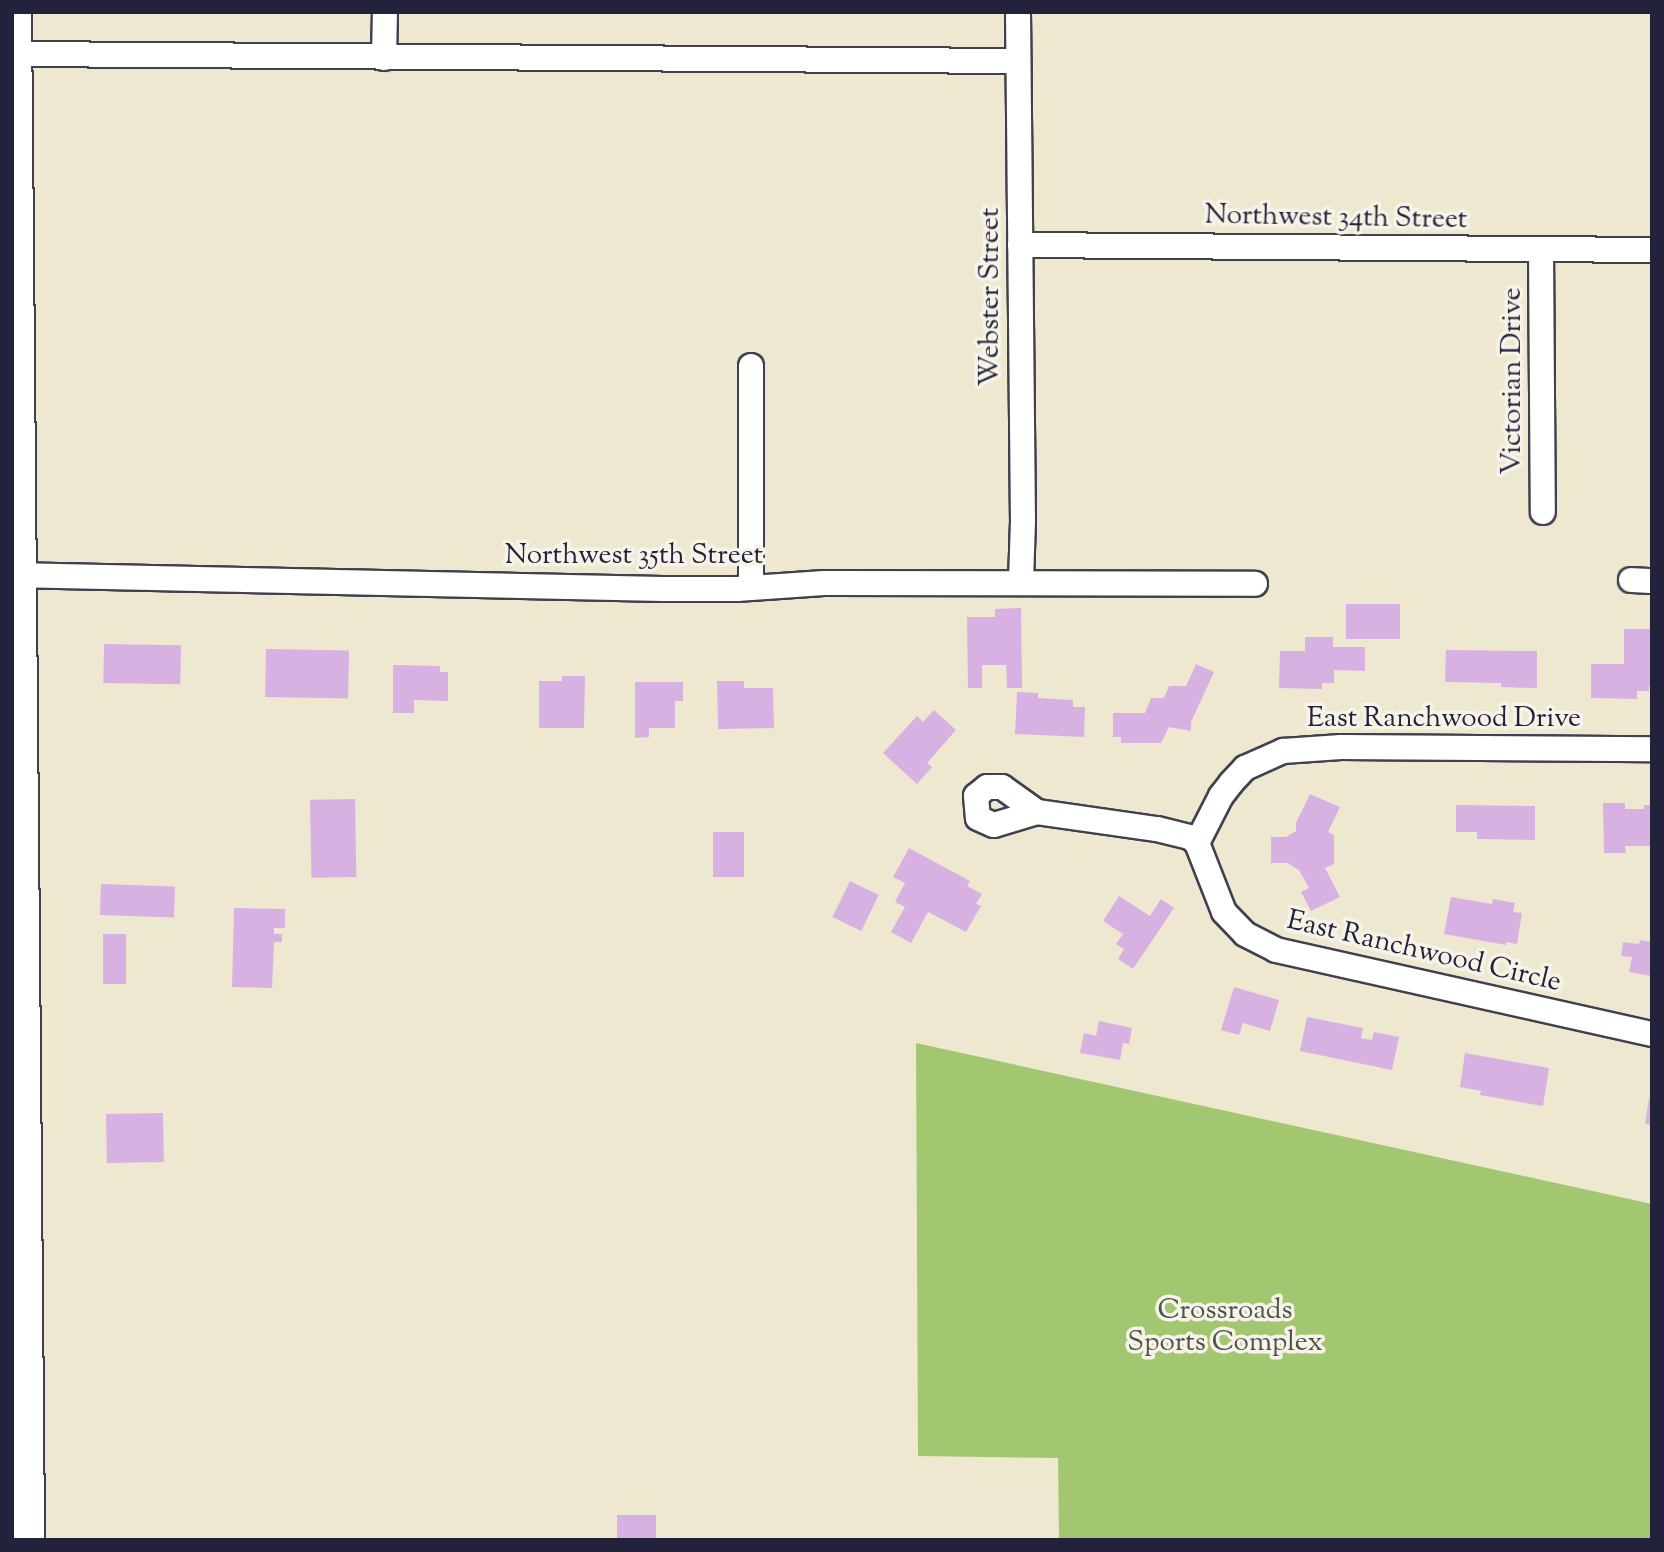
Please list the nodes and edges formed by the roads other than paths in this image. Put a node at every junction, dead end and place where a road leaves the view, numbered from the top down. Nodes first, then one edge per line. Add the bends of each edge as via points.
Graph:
1 (15, 12) edge
2 (385, 12) edge
3 (1018, 12) edge
4 (16, 54) junction
5 (383, 58) junction
6 (1018, 61) junction
7 (1020, 245) junction
8 (1541, 250) junction
9 (1652, 250) edge
10 (751, 366) dead end
11 (1543, 512) dead end
12 (16, 575) edge
13 (1021, 582) junction
14 (1255, 584) dead end
15 (755, 587) junction
16 (1652, 749) edge
17 (1037, 812) dead end
18 (1197, 843) junction
19 (1652, 1034) edge
20 (19, 1170) edge
21 (28, 1540) edge

1 - 4 main road
2 - 5 street
3 - 6 street, Webster Street
4 - 5 street
4 - 12 main road
5 - 6 street
6 - 7 street, Webster Street
7 - 8 street, Northwest 34th Street
7 - 13 street, Webster Street
8 - 9 street, Northwest 34th Street
8 - 11 street, Victorian Drive
10 - 15 street via 751,576
12 - 15 street, Northwest 35th Street via 582,588
12 - 20 main road
13 - 14 street, Northwest 35th Street
13 - 15 street, Northwest 35th Street
16 - 18 street, East Ranchwood Drive via 1341,747 1283,751 1245,768 1221,796
17 - 18 street via 1182,833
18 - 19 street, East Ranchwood Circle via 1224,912 1260,944 1316,961
20 - 21 main road

